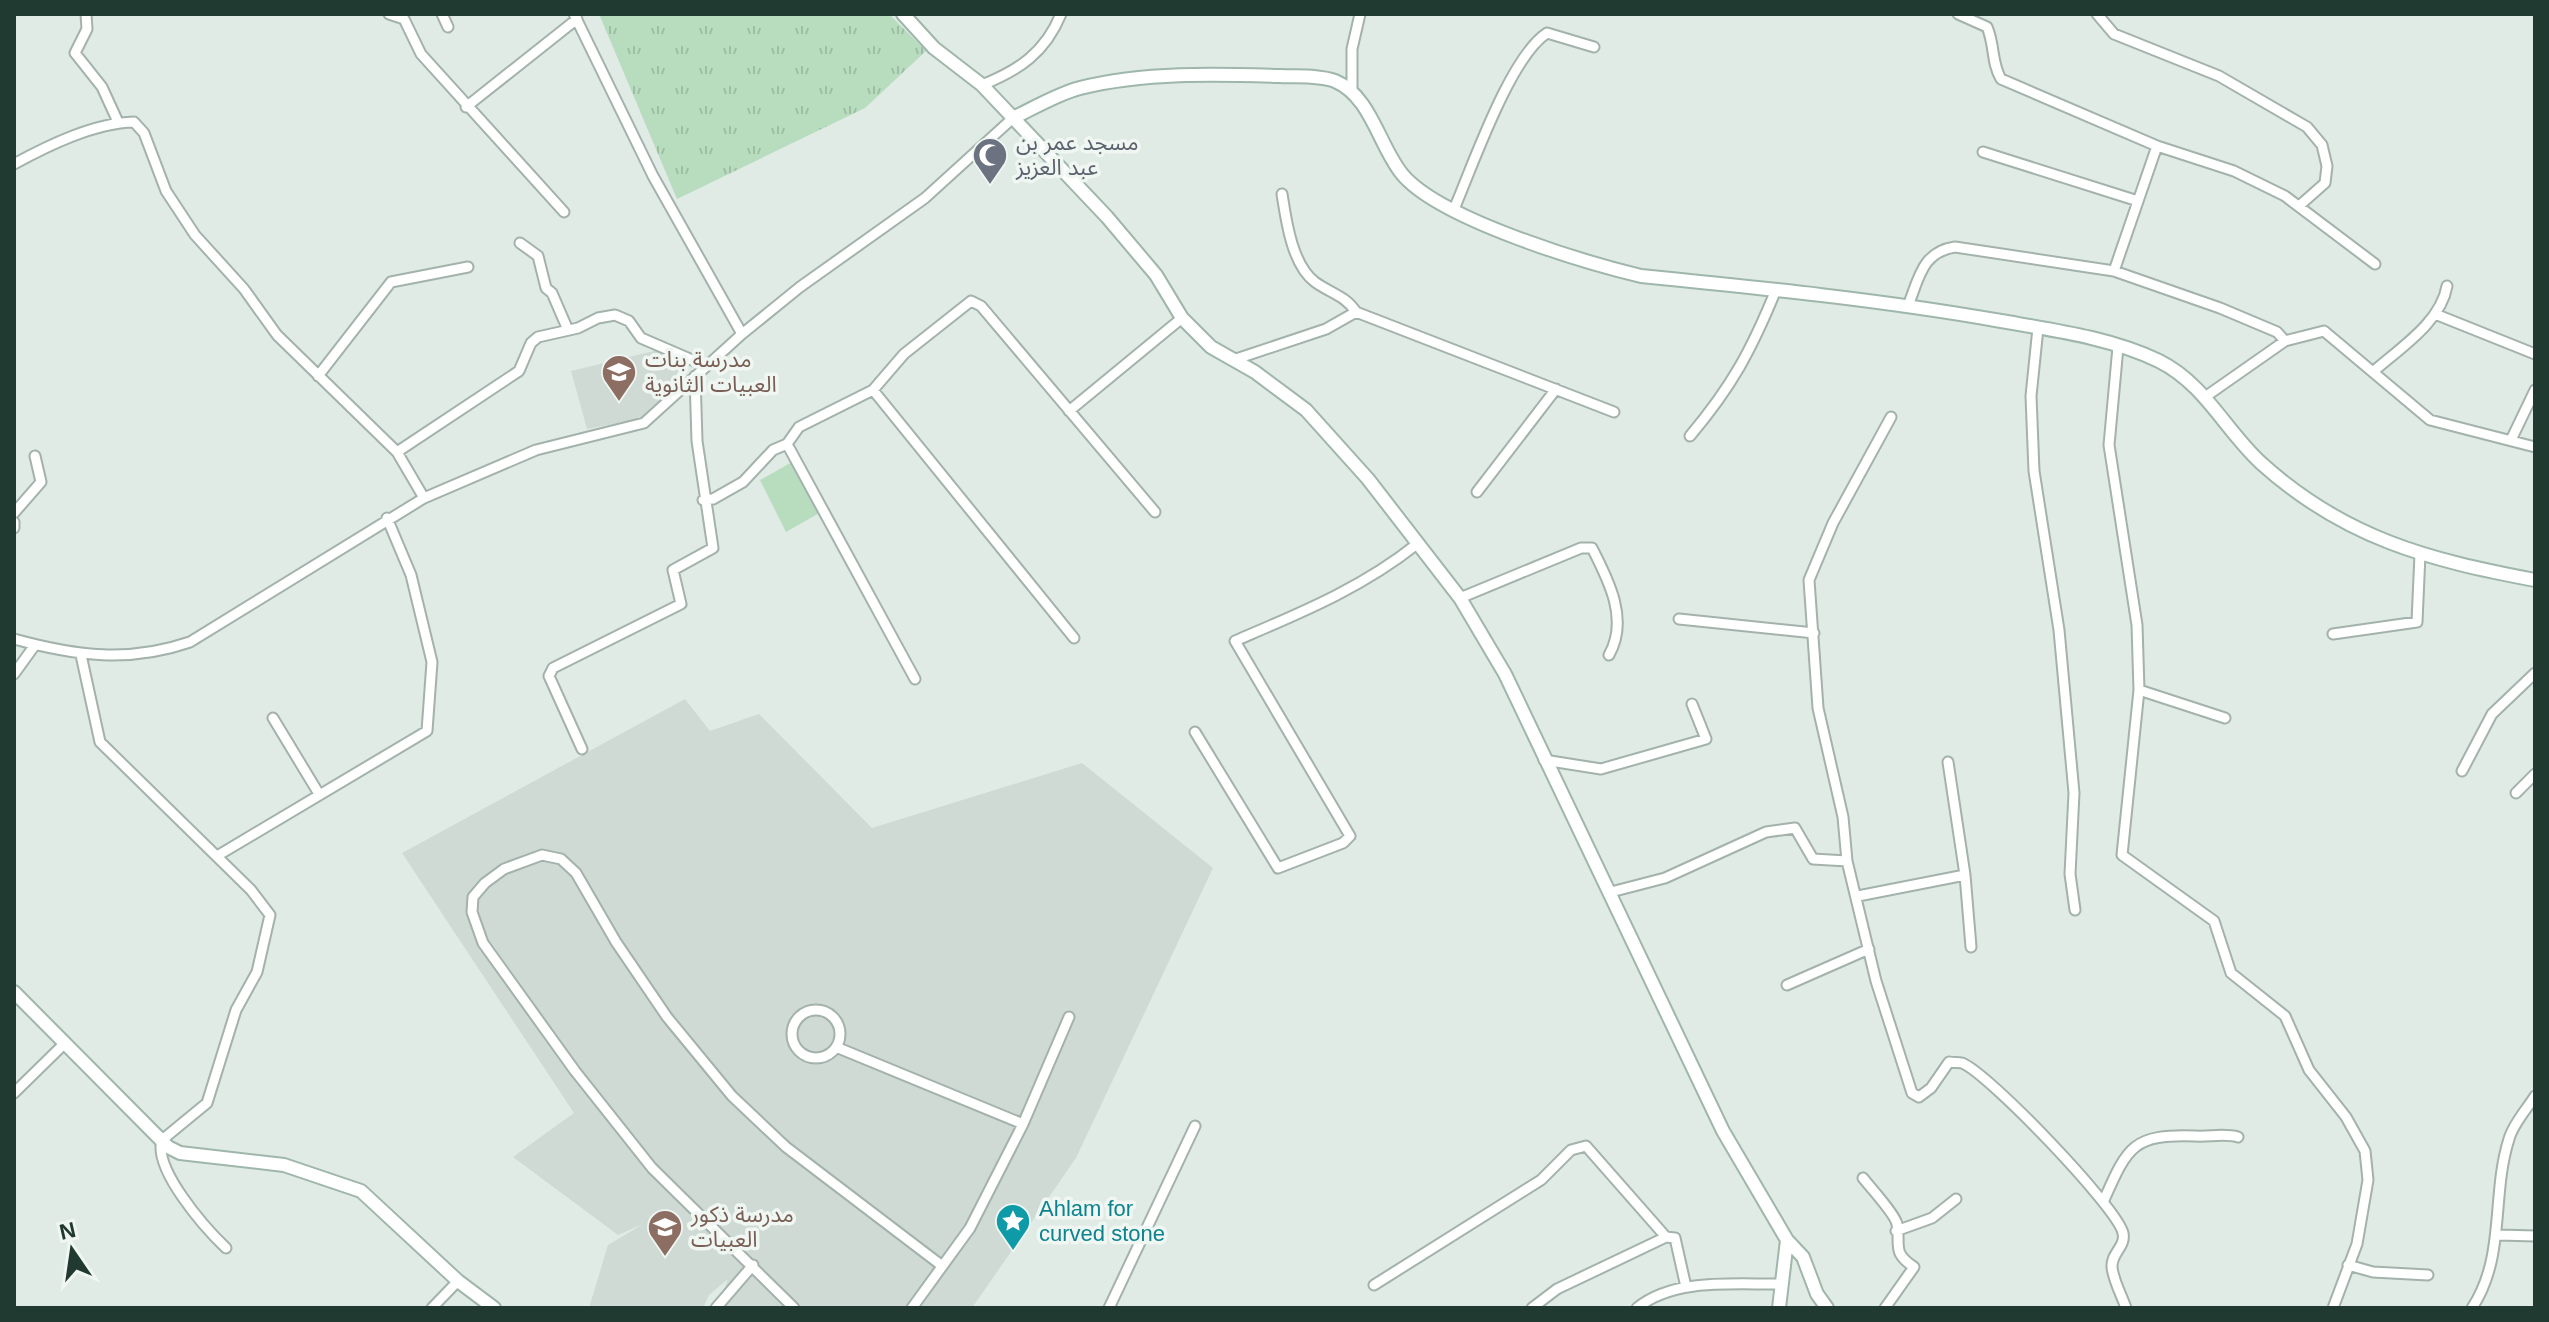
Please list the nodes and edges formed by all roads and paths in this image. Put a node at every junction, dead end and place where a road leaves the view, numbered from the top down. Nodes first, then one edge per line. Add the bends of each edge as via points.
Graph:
1 (86, 14) edge
2 (389, 14) edge
3 (442, 14) edge
4 (903, 14) edge
5 (1061, 14) edge
6 (1360, 14) edge
7 (1958, 14) edge
8 (2097, 14) edge
9 (576, 16) edge
10 (448, 27) dead end
11 (1594, 47) dead end
12 (982, 85) junction
13 (1352, 93) junction
14 (466, 107) junction
15 (1013, 118) junction
16 (118, 122) junction
17 (2157, 146) junction
18 (1983, 152) dead end
19 (14, 164) edge
20 (1282, 194) dead end
21 (2138, 201) junction
22 (2299, 206) junction
23 (1454, 209) junction
24 (564, 212) dead end
25 (520, 243) dead end
26 (2375, 264) dead end
27 (468, 267) dead end
28 (2114, 271) junction
29 (2447, 286) dead end
30 (1776, 290) junction
31 (1908, 306) junction
32 (1356, 312) junction
33 (2435, 314) junction
34 (1182, 318) junction
35 (2038, 328) junction
36 (568, 330) junction
37 (742, 334) junction
38 (2285, 341) junction
39 (2118, 347) junction
40 (2535, 354) edge
41 (1233, 360) junction
42 (706, 366) junction
43 (2374, 371) junction
44 (318, 376) junction
45 (695, 376) junction
46 (1556, 389) junction
47 (873, 390) junction
48 (2535, 390) edge
49 (2205, 397) junction
50 (1069, 411) junction
51 (1614, 412) dead end
52 (1891, 417) dead end
53 (1690, 436) dead end
54 (2511, 440) junction
55 (787, 444) junction
56 (2535, 447) edge
57 (397, 452) junction
58 (35, 456) dead end
59 (1477, 492) dead end
60 (424, 498) junction
61 (703, 500) junction
62 (1155, 512) dead end
63 (14, 513) edge
64 (387, 518) junction
65 (1417, 544) junction
66 (2420, 554) junction
67 (2535, 580) edge
68 (1460, 598) junction
69 (1679, 619) dead end
70 (1814, 633) junction
71 (2333, 634) dead end
72 (1074, 638) dead end
73 (14, 639) edge
74 (35, 645) junction
75 (81, 655) junction
76 (1609, 655) dead end
77 (2535, 673) edge
78 (14, 674) edge
79 (915, 679) dead end
80 (2139, 690) junction
81 (1692, 704) dead end
82 (273, 718) dead end
83 (2225, 718) dead end
84 (1195, 732) dead end
85 (582, 749) dead end
86 (1544, 760) junction
87 (1948, 762) dead end
88 (2462, 771) dead end
89 (2535, 774) edge
90 (2516, 793) dead end
91 (319, 794) junction
92 (217, 856) junction
93 (1847, 861) junction
94 (1965, 875) junction
95 (1611, 892) junction
96 (1858, 896) junction
97 (2075, 910) dead end
98 (1971, 947) dead end
99 (1869, 949) junction
100 (1787, 985) dead end
101 (14, 992) edge
102 (1069, 1017) dead end
103 (65, 1043) junction
104 (836, 1047) junction
105 (14, 1093) edge
106 (2535, 1096) edge
107 (1023, 1124) junction
108 (1195, 1126) dead end
109 (2238, 1137) dead end
110 (162, 1140) junction
111 (1863, 1178) dead end
112 (1956, 1199) dead end
113 (2104, 1200) junction
114 (1896, 1231) junction
115 (2499, 1235) junction
116 (2535, 1236) edge
117 (1666, 1237) junction
118 (1787, 1240) junction
119 (226, 1248) dead end
120 (753, 1265) junction
121 (941, 1265) junction
122 (2348, 1265) junction
123 (2428, 1275) dead end
124 (458, 1281) junction
125 (1783, 1284) junction
126 (1374, 1285) dead end
127 (1686, 1287) junction
128 (432, 1308) edge
129 (494, 1308) edge
130 (716, 1308) edge
131 (794, 1308) edge
132 (912, 1308) edge
133 (1109, 1308) edge
134 (1532, 1308) edge
135 (1637, 1308) edge
136 (1779, 1308) edge
137 (1827, 1308) edge
138 (1885, 1308) edge
139 (2126, 1308) edge
140 (2333, 1308) edge
141 (2472, 1308) edge

1 - 16 street via 87,29 75,53 102,87
2 - 14 street via 404,19 421,54
3 - 10 street
4 - 12 street via 934,48
5 - 12 street via 1038,53 1015,71
6 - 13 street via 1352,49
7 - 17 street via 1987,27 1993,66 2001,79
8 - 22 street via 2114,34 2219,76 2307,127 2322,145 2327,166 2325,183
9 - 14 street
9 - 37 street via 659,188
11 - 23 street via 1547,33 1538,39 1506,90
12 - 15 street
13 - 15 street via 1334,81 1305,77 1173,76 1079,89
13 - 23 street via 1403,175
14 - 24 street
15 - 34 street via 1146,263
15 - 37 street via 925,198
16 - 19 street
16 - 44 street via 134,122 144,133 166,191 195,235
17 - 21 street
17 - 22 street via 2234,171
18 - 21 street
20 - 32 street via 1290,240 1313,281 1341,296
21 - 28 street
22 - 26 street
23 - 30 street via 1604,267 1641,276
25 - 36 street via 538,256 546,288
27 - 44 street via 391,282
28 - 31 street via 1947,248 1926,259
28 - 38 street via 2220,308 2277,332
29 - 33 street
30 - 31 street
30 - 53 street via 1729,389
31 - 35 street
32 - 41 street via 1326,329
32 - 46 street
33 - 40 street
33 - 43 street
34 - 41 street
34 - 50 street
35 - 39 street
35 - 97 street via 2031,396 2034,471 2059,630 2074,793 2070,874
36 - 42 street via 615,315 629,321 641,338
36 - 57 street via 538,337 519,371
37 - 42 street
38 - 43 street via 2324,331
38 - 49 street
39 - 49 street via 2163,363
39 - 80 street via 2109,445 2137,625
41 - 65 street via 1306,410
42 - 45 street
43 - 54 street via 2430,420
44 - 57 street
45 - 60 street via 644,423 536,450
45 - 61 street
46 - 51 street
46 - 59 street
47 - 50 street via 904,354 971,301 981,306
47 - 55 street via 799,427
47 - 72 street
48 - 54 street
49 - 66 street via 2262,464 2326,513 2357,532
50 - 62 street
52 - 70 street via 1833,523 1809,580
54 - 56 street
55 - 61 street via 773,450 743,482
55 - 79 street
57 - 60 street
58 - 63 street via 41,482
60 - 64 street
61 - 85 street via 713,548 673,570 681,604 553,668 549,676
64 - 75 street via 190,642 154,654
64 - 91 street via 411,575 432,662 427,731
65 - 68 street
65 - 84 street via 1346,593 1235,641 1350,836 1343,843 1278,868
66 - 67 street
66 - 71 street via 2417,622
68 - 76 street via 1592,548 1614,599 1618,639
68 - 86 street via 1505,674
69 - 70 street
70 - 93 street via 1818,708 1843,817
73 - 74 street
74 - 75 street
74 - 78 street
75 - 92 street via 100,742
77 - 88 street via 2492,714
80 - 83 street
80 - 122 street via 2122,855 2214,921 2231,973 2285,1016 2309,1070 2359,1140 2368,1180
81 - 86 street via 1706,739 1601,769
82 - 91 street
86 - 95 street
87 - 94 street
89 - 90 street
91 - 92 street
92 - 110 street via 270,915 263,953 236,1010 207,1103
93 - 95 street via 1813,859 1795,828 1766,832 1665,878
93 - 96 street
94 - 96 street
94 - 98 street
95 - 118 street via 1723,1131
96 - 99 street
99 - 100 street
99 - 113 street via 1912,1093 1919,1097 1931,1088 1949,1062 1962,1063 1988,1082
101 - 103 street
102 - 107 street
103 - 105 street
103 - 110 street
104 - 104 street via 838,1024 827,1013 812,1010 798,1018 792,1032 801,1053 816,1058
104 - 107 street
106 - 115 street via 2509,1136 2495,1215
107 - 121 street via 970,1228
108 - 133 street
109 - 113 street via 2149,1137 2120,1164
110 - 119 street via 159,1148 173,1185
110 - 124 street via 180,1153 284,1165 361,1191
111 - 114 street via 1897,1224
112 - 114 street via 1932,1218
113 - 139 street via 2123,1234 2112,1269
114 - 138 street via 1902,1260 1914,1267
115 - 116 street
115 - 141 street
117 - 126 street via 1586,1146 1571,1150 1541,1180
117 - 127 street via 1675,1238
117 - 134 street via 1557,1289
118 - 125 street
118 - 137 street via 1803,1257
120 - 121 street via 652,1168 483,943 472,912 473,897 504,869 542,855 561,859 576,873 667,1017 732,1096 786,1147
120 - 130 street
120 - 131 street
121 - 132 street
122 - 123 street
122 - 140 street
124 - 128 street
124 - 129 street
125 - 127 street
125 - 136 street
127 - 135 street via 1651,1297

